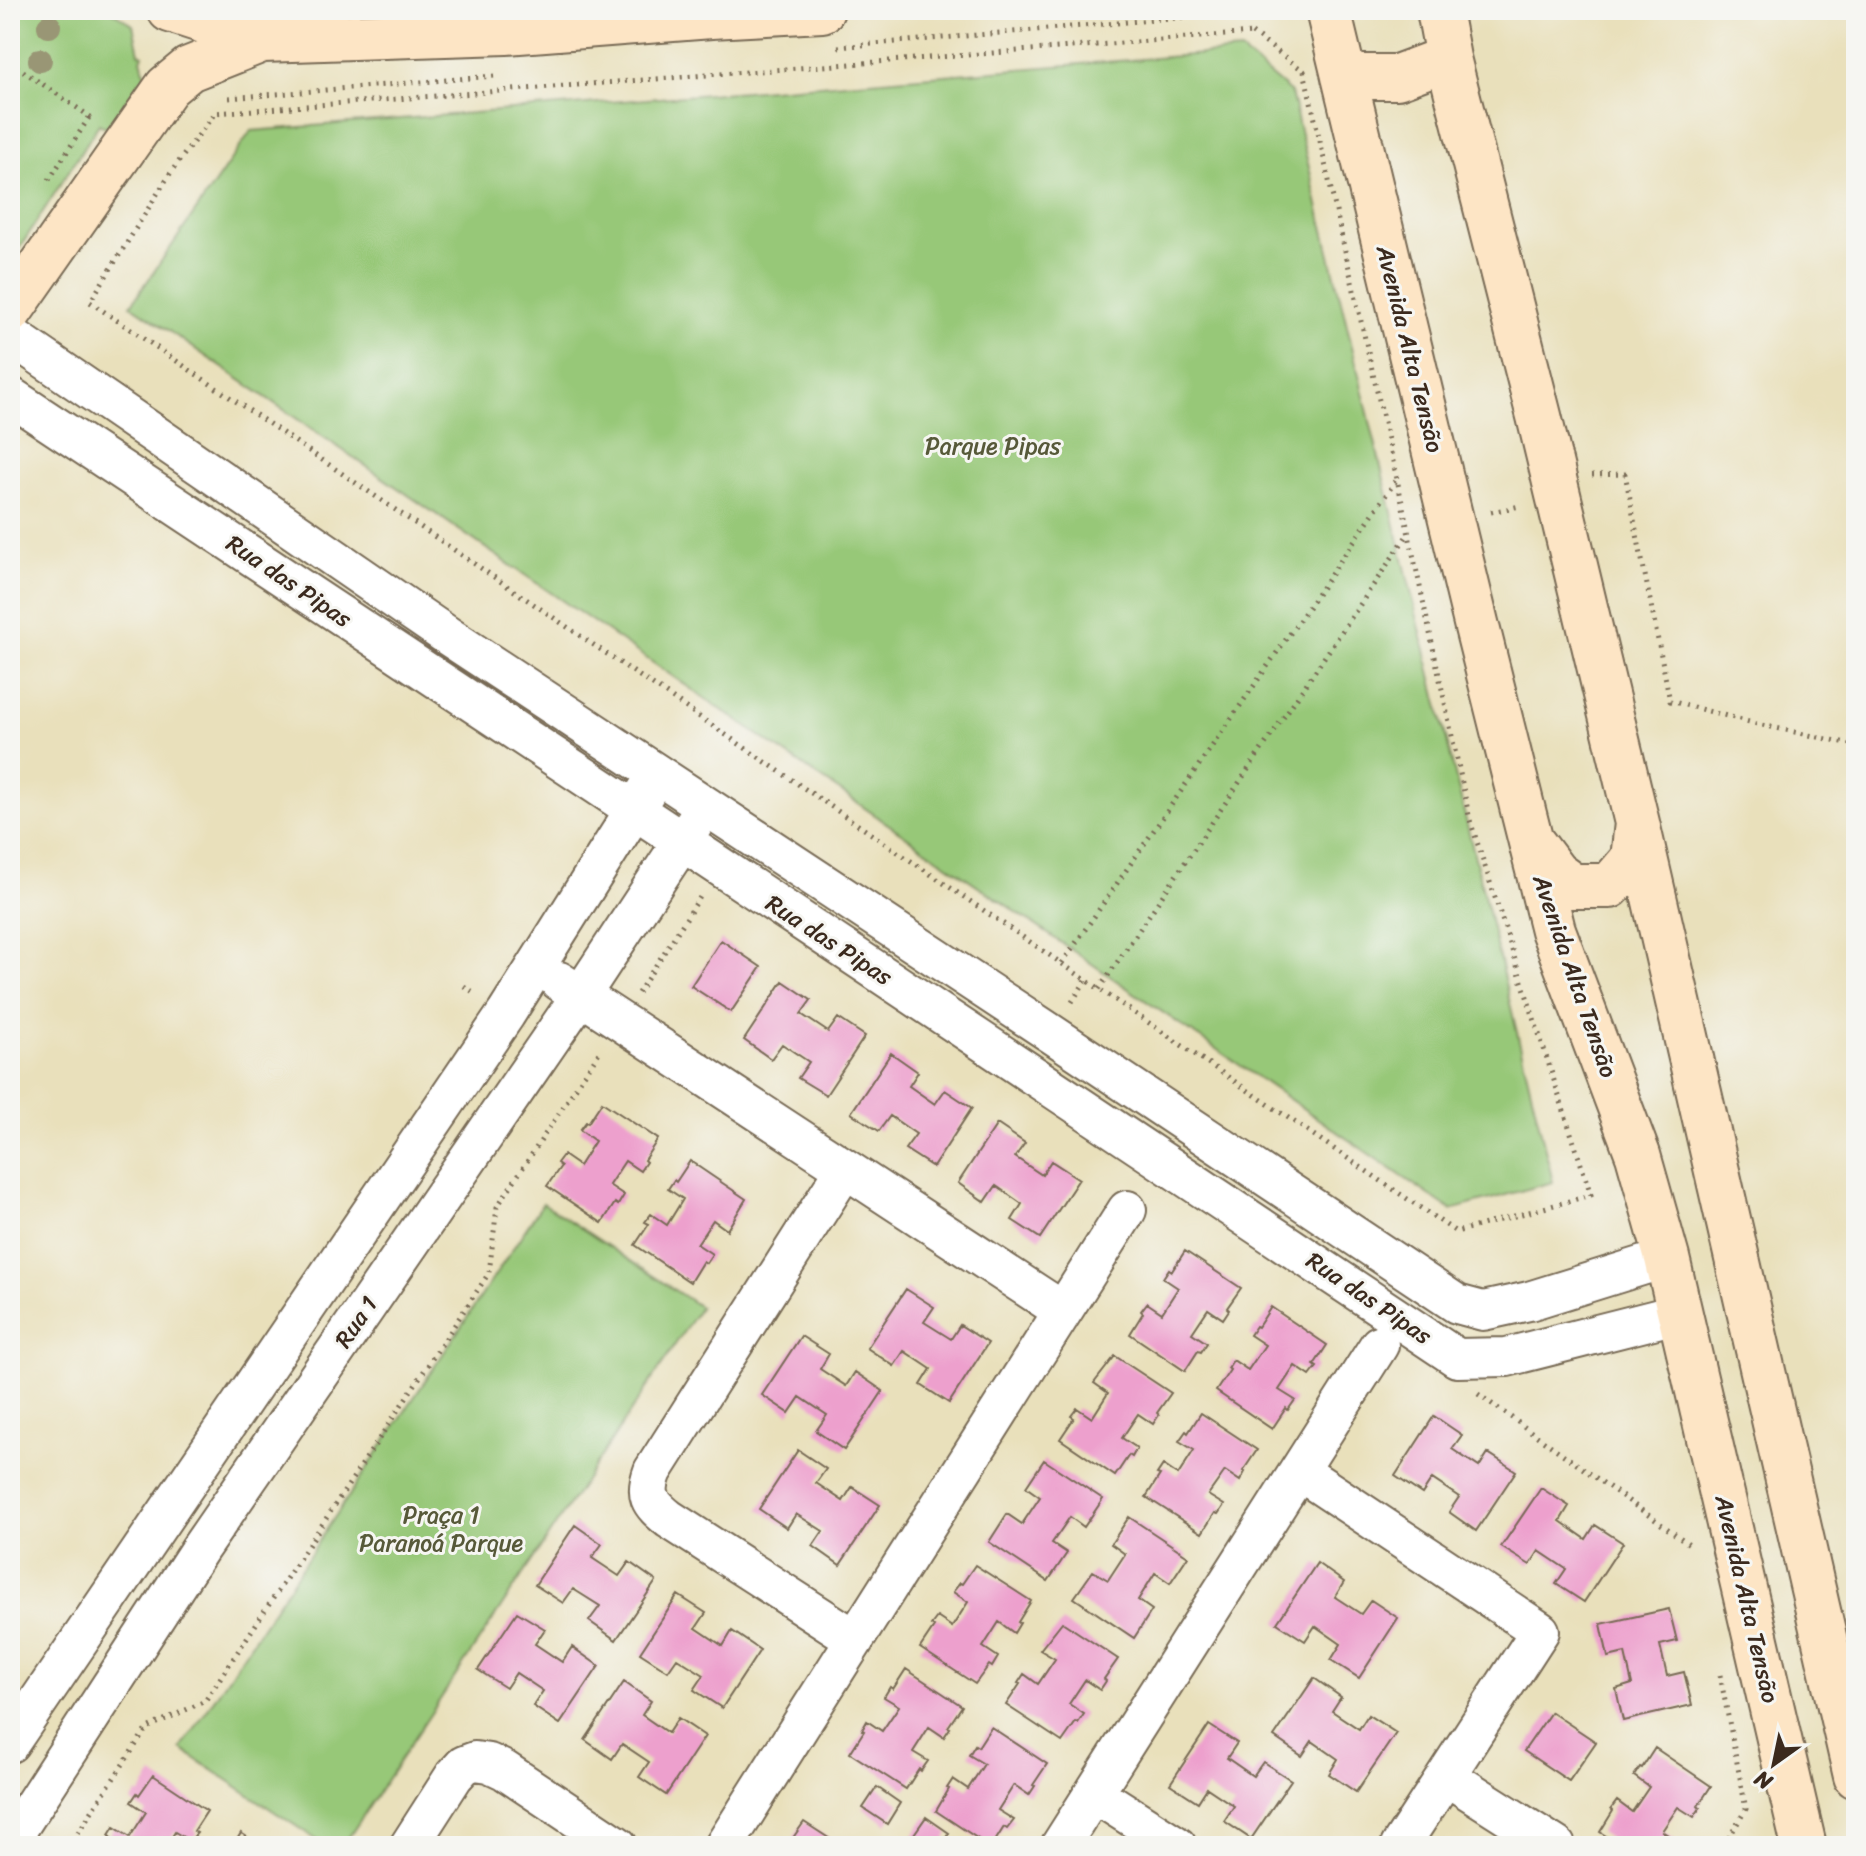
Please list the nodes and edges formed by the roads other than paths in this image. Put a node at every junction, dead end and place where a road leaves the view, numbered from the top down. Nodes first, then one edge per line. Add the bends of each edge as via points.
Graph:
1 (170, 10) edge
2 (1439, 10) edge
3 (1313, 16) edge
4 (827, 29) edge
5 (262, 40) junction
6 (1448, 58) junction
7 (1344, 77) junction
8 (10, 311) edge
9 (10, 335) edge
10 (10, 396) edge
11 (658, 774) junction
12 (705, 806) junction
13 (634, 811) junction
14 (1637, 823) junction
15 (1530, 840) junction
16 (682, 842) junction
17 (536, 966) junction
18 (581, 995) junction
19 (845, 1169) junction
20 (1127, 1210) dead end
21 (1667, 1258) junction
22 (1063, 1311) junction
23 (1680, 1313) junction
24 (1379, 1345) dead end
25 (1299, 1471) junction
26 (855, 1639) junction
27 (10, 1743) edge
28 (1446, 1776) junction
29 (1856, 1776) edge
30 (1094, 1793) junction
31 (1796, 1839) edge
32 (10, 1841) edge
33 (409, 1846) edge
34 (618, 1846) edge
35 (724, 1846) edge
36 (1060, 1846) edge
37 (1177, 1846) edge
38 (1400, 1846) edge
39 (1556, 1846) edge

1 - 5 street
2 - 6 street
3 - 7 street, Avenida Alta Tensão
4 - 5 street via 711,16 506,32
5 - 8 street via 189,69 167,87
6 - 7 street via 1397,77
6 - 14 street
7 - 15 street, Avenida Alta Tensão
9 - 11 street, Rua das Pipas
10 - 13 street, Rua das Pipas
11 - 12 street, Rua das Pipas
11 - 13 street, Rua 1
12 - 16 street, Rua 1
12 - 21 street, Rua das Pipas via 1457,1304 1483,1311 1529,1301
13 - 16 street, Rua das Pipas
13 - 17 street, Rua 1
14 - 15 street via 1633,859 1610,886 1573,886 1555,873
14 - 29 street
15 - 21 street, Avenida Alta Tensão via 1553,930 1638,1155
16 - 18 street, Rua 1
16 - 23 street, Rua das Pipas via 1457,1358 1507,1357
17 - 18 street
17 - 27 street, Rua 1
18 - 19 street
18 - 32 street, Rua 1 via 201,1547
19 - 22 street
19 - 26 street via 648,1484 656,1509 669,1519
20 - 22 street
21 - 23 street, Avenida Alta Tensão
22 - 26 street
23 - 31 street, Avenida Alta Tensão
24 - 25 street
25 - 28 street via 1540,1631
25 - 30 street
26 - 35 street
28 - 38 street
28 - 39 street
30 - 36 street
30 - 37 street
33 - 34 street via 454,1776 475,1761 504,1770

